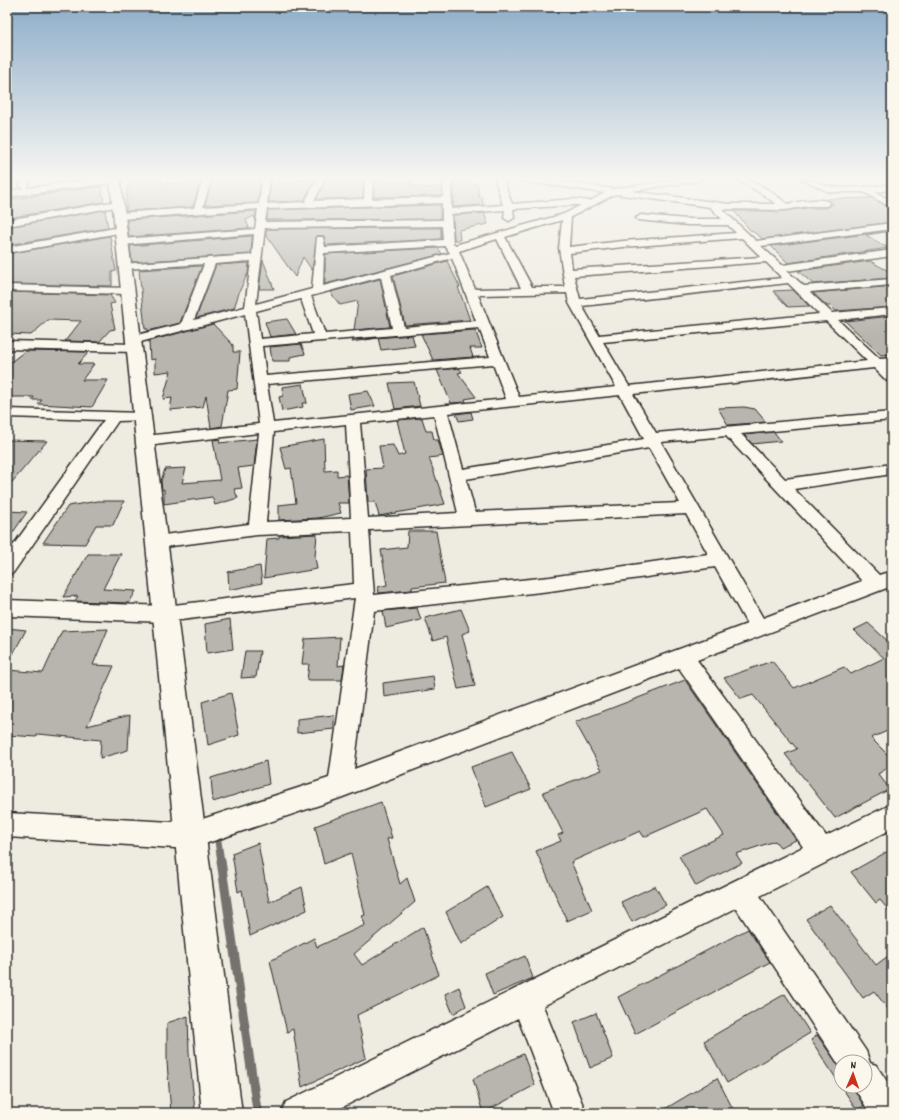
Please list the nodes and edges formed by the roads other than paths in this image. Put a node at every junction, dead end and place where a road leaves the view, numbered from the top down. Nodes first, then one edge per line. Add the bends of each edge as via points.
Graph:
1 (85, 231) edge
2 (121, 231) edge
3 (260, 231) edge
4 (321, 231) edge
5 (448, 231) edge
6 (514, 231) edge
7 (563, 231) edge
8 (646, 231) edge
9 (741, 231) edge
10 (854, 231) edge
11 (505, 234) junction
12 (745, 235) junction
13 (650, 242) junction
14 (754, 244) junction
15 (452, 249) junction
16 (7, 250) edge
17 (320, 250) junction
18 (565, 251) junction
19 (892, 253) edge
20 (256, 258) junction
21 (769, 259) junction
22 (211, 260) junction
23 (125, 266) junction
24 (779, 269) junction
25 (385, 273) junction
26 (567, 273) junction
27 (790, 280) junction
28 (892, 282) edge
29 (7, 288) edge
30 (528, 290) junction
31 (800, 290) junction
32 (317, 291) junction
33 (128, 292) junction
34 (470, 292) junction
35 (305, 294) junction
36 (573, 296) junction
37 (250, 309) junction
38 (892, 312) edge
39 (828, 317) junction
40 (483, 324) junction
41 (186, 326) junction
42 (399, 331) junction
43 (320, 337) junction
44 (595, 339) junction
45 (255, 343) junction
46 (134, 344) junction
47 (7, 345) edge
48 (497, 360) junction
49 (892, 362) edge
50 (876, 364) junction
51 (892, 378) edge
52 (260, 381) junction
53 (624, 390) junction
54 (514, 402) junction
55 (440, 410) junction
56 (7, 413) edge
57 (114, 416) junction
58 (892, 416) edge
59 (142, 417) junction
60 (353, 419) junction
61 (267, 428) junction
62 (730, 431) junction
63 (653, 440) junction
64 (145, 441) junction
65 (892, 469) edge
66 (456, 475) junction
67 (782, 485) junction
68 (691, 508) junction
69 (468, 519) junction
70 (360, 524) junction
71 (257, 529) junction
72 (156, 542) junction
73 (720, 559) junction
74 (7, 568) edge
75 (884, 581) edge
76 (364, 597) junction
77 (7, 608) edge
78 (165, 614) junction
79 (759, 628) junction
80 (683, 657) junction
81 (340, 786) junction
82 (892, 816) edge
83 (7, 825) edge
84 (190, 836) junction
85 (822, 852) junction
86 (741, 891) junction
87 (526, 999) junction
88 (850, 1054) edge
89 (873, 1088) edge
90 (222, 1113) edge
91 (297, 1113) edge
92 (570, 1113) edge
93 (889, 1113) edge

1 - 16 street
2 - 23 main road
3 - 20 street
4 - 17 street
5 - 15 street
6 - 11 street
7 - 18 street
8 - 13 street
9 - 12 street
10 - 14 street
11 - 15 street
11 - 30 street
12 - 13 street
12 - 14 street
13 - 18 street
14 - 21 street
15 - 17 street
15 - 25 street
15 - 34 street
17 - 32 street
18 - 26 street
19 - 24 street
20 - 22 street
20 - 37 street
21 - 24 street
21 - 26 street
22 - 23 street
22 - 41 street
23 - 33 main road
24 - 27 street
25 - 32 street
25 - 42 street
26 - 36 street
27 - 31 street
27 - 36 street
28 - 31 street
29 - 33 street
30 - 34 street
30 - 36 street
31 - 39 street
32 - 35 street
33 - 46 main road
34 - 40 street
35 - 37 street
35 - 43 street
36 - 44 street
37 - 41 street
37 - 45 street
38 - 39 street
39 - 44 street
39 - 50 street
40 - 42 street
40 - 48 street
41 - 46 street
42 - 43 street
43 - 45 street
44 - 53 street
45 - 52 street
46 - 47 street
46 - 59 main road
48 - 52 street
48 - 54 street
49 - 50 street
50 - 51 street
50 - 53 street
52 - 61 street
53 - 54 street
53 - 63 street
54 - 55 street
55 - 60 street
55 - 66 street
56 - 57 street
57 - 59 street
57 - 74 street
58 - 62 street
59 - 64 main road
60 - 61 street
60 - 70 street
61 - 64 street
61 - 71 street
62 - 63 street
62 - 67 street
63 - 66 street
63 - 68 street
64 - 72 main road
65 - 67 street
66 - 69 street
67 - 75 street
68 - 69 street
68 - 73 street
69 - 70 street
70 - 71 street
70 - 76 street
71 - 72 street
72 - 78 main road
73 - 76 street via 550,584
73 - 79 street
75 - 79 street
76 - 78 street
76 - 81 street
77 - 78 street
78 - 84 main road
79 - 80 street
80 - 81 street
80 - 85 street
81 - 84 street
82 - 85 street
83 - 84 street
84 - 90 main road
85 - 86 street
86 - 87 street
86 - 88 street
87 - 91 street
87 - 92 street
89 - 93 street

